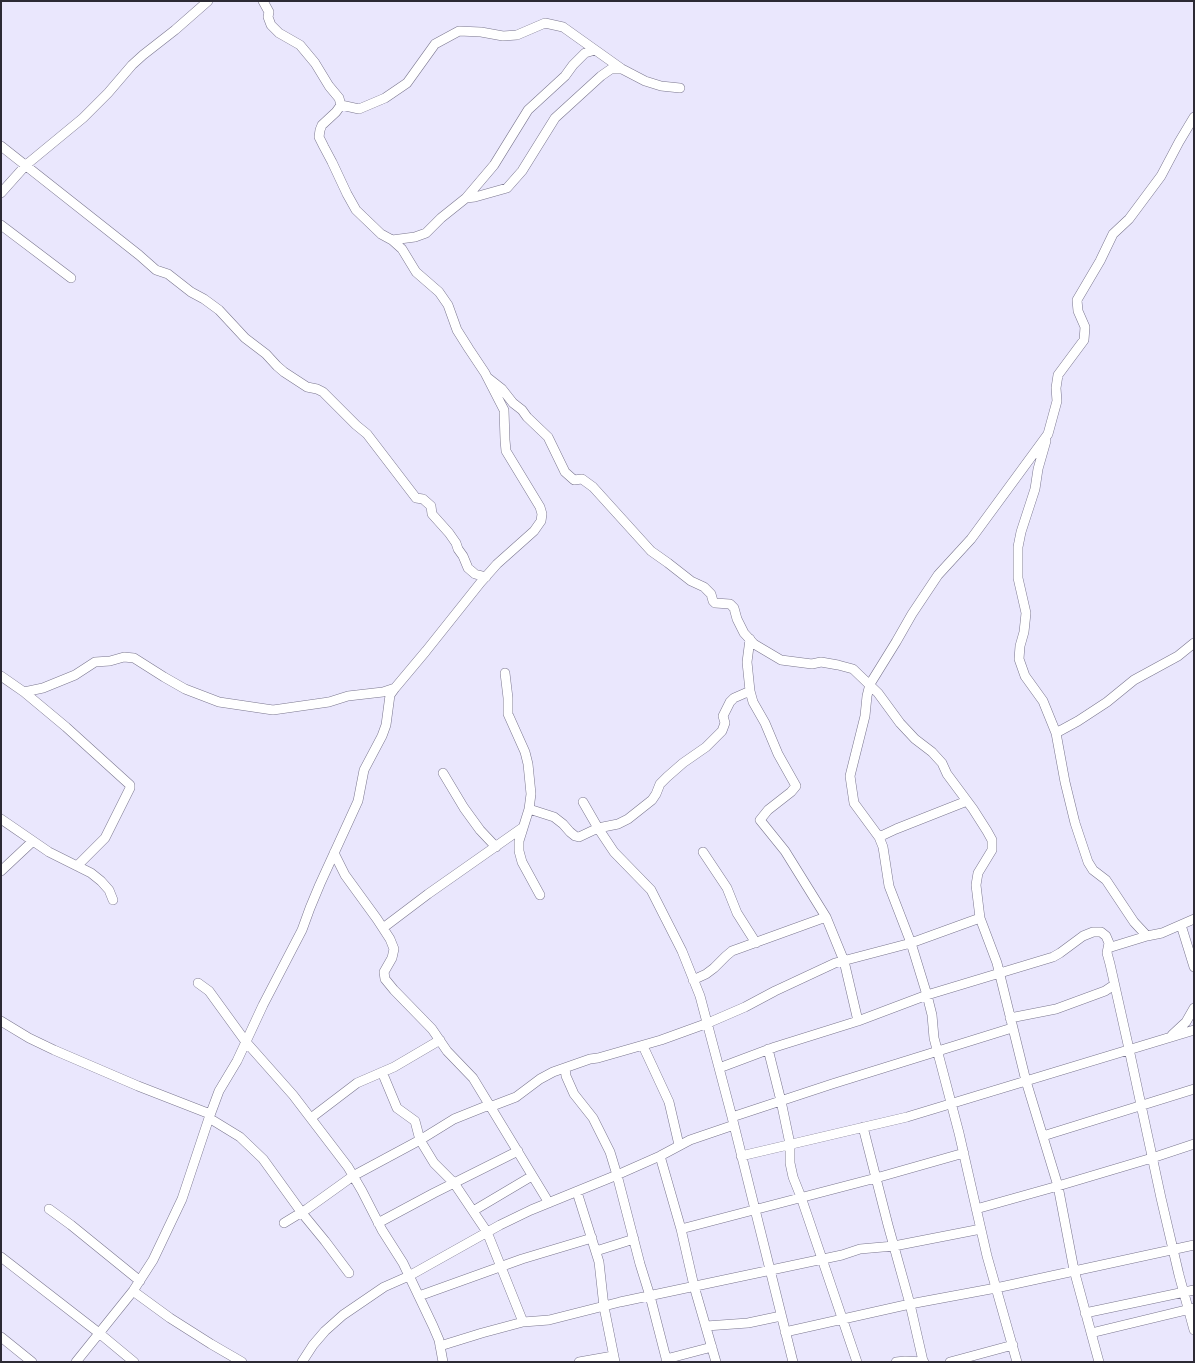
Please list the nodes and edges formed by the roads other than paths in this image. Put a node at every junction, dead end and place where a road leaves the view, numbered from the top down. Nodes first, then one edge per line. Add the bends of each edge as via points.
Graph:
1 (208, 1) edge
2 (263, 1) edge
3 (595, 50) junction
4 (622, 69) junction
5 (680, 88) dead end
6 (340, 105) junction
7 (1194, 117) edge
8 (1, 146) edge
9 (26, 165) junction
10 (1, 193) edge
11 (466, 198) junction
12 (1, 224) edge
13 (392, 240) junction
14 (70, 278) dead end
15 (488, 378) junction
16 (1048, 434) junction
17 (486, 577) junction
18 (750, 639) junction
19 (1194, 643) edge
20 (505, 673) dead end
21 (1, 676) edge
22 (870, 684) junction
23 (394, 688) junction
24 (750, 691) junction
25 (24, 692) junction
26 (1056, 733) junction
27 (443, 773) dead end
28 (967, 801) junction
29 (583, 802) dead end
30 (529, 809) junction
31 (1, 819) edge
32 (522, 828) junction
33 (598, 828) junction
34 (879, 837) junction
35 (33, 841) junction
36 (496, 847) junction
37 (703, 852) dead end
38 (334, 853) junction
39 (77, 866) junction
40 (1, 871) edge
41 (540, 895) dead end
42 (113, 900) dead end
43 (826, 918) junction
44 (980, 918) junction
45 (1194, 919) edge
46 (1181, 925) junction
47 (383, 928) junction
48 (1147, 936) junction
49 (756, 943) junction
50 (910, 943) junction
51 (1108, 948) junction
52 (844, 961) junction
53 (1194, 967) edge
54 (999, 973) junction
55 (693, 980) junction
56 (198, 983) dead end
57 (1114, 985) junction
58 (927, 995) junction
59 (1194, 1008) edge
60 (1, 1021) edge
61 (858, 1021) junction
62 (708, 1023) junction
63 (1011, 1023) junction
64 (1194, 1030) edge
65 (1170, 1037) junction
66 (440, 1040) junction
67 (246, 1042) junction
68 (643, 1046) junction
69 (1129, 1049) junction
70 (768, 1050) junction
71 (938, 1050) junction
72 (565, 1068) junction
73 (719, 1068) junction
74 (382, 1072) junction
75 (1026, 1081) junction
76 (1194, 1088) edge
77 (781, 1101) junction
78 (951, 1103) junction
79 (490, 1106) junction
80 (1141, 1106) junction
81 (210, 1116) junction
82 (311, 1118) junction
83 (733, 1121) junction
84 (863, 1127) junction
85 (1043, 1136) junction
86 (420, 1140) junction
87 (790, 1144) junction
88 (1194, 1144) edge
89 (679, 1145) junction
90 (518, 1151) junction
91 (964, 1153) junction
92 (660, 1156) junction
93 (741, 1156) junction
94 (1152, 1158) junction
95 (617, 1175) junction
96 (353, 1176) junction
97 (532, 1176) junction
98 (876, 1178) junction
99 (454, 1183) junction
100 (1058, 1186) junction
101 (577, 1192) junction
102 (801, 1197) junction
103 (548, 1203) junction
104 (976, 1208) junction
105 (50, 1209) dead end
106 (755, 1209) junction
107 (473, 1211) junction
108 (302, 1213) junction
109 (284, 1223) dead end
110 (378, 1224) junction
111 (681, 1229) junction
112 (980, 1229) junction
113 (487, 1232) junction
114 (592, 1238) junction
115 (634, 1239) junction
116 (1194, 1245) edge
117 (894, 1246) junction
118 (1173, 1249) junction
119 (596, 1251) junction
120 (1, 1257) edge
121 (822, 1259) junction
122 (501, 1267) junction
123 (770, 1270) junction
124 (1074, 1270) junction
125 (349, 1273) dead end
126 (409, 1276) junction
127 (140, 1281) junction
128 (694, 1286) junction
129 (996, 1288) junction
130 (1194, 1290) edge
131 (133, 1291) junction
132 (1183, 1292) junction
133 (419, 1296) junction
134 (650, 1296) junction
135 (910, 1304) junction
136 (604, 1306) junction
137 (1191, 1309) edge
138 (1085, 1314) junction
139 (781, 1316) junction
140 (843, 1319) junction
141 (523, 1322) junction
142 (706, 1326) junction
143 (1194, 1330) edge
144 (785, 1332) junction
145 (99, 1333) junction
146 (1091, 1333) junction
147 (1, 1337) edge
148 (1013, 1345) junction
149 (440, 1346) junction
150 (712, 1347) junction
151 (614, 1359) edge
152 (666, 1360) edge
153 (32, 1362) edge
154 (76, 1362) edge
155 (134, 1362) edge
156 (242, 1362) edge
157 (302, 1362) edge
158 (443, 1362) edge
159 (580, 1362) edge
160 (716, 1362) edge
161 (793, 1362) edge
162 (857, 1362) edge
163 (896, 1362) edge
164 (924, 1362) edge
165 (950, 1362) edge
166 (1017, 1362) edge
167 (1099, 1362) edge

1 - 9 street via 143,55 83,118
2 - 6 street via 271,25 300,44 340,98
3 - 4 street
3 - 6 street via 563,27 545,23 517,35 459,31 435,44 407,83 384,98 359,109
3 - 11 street via 585,53 528,110 494,165
4 - 5 street via 645,81
4 - 11 street via 611,69 601,76 555,118 522,171 507,188
6 - 13 street via 322,126 319,137 356,210
7 - 16 street via 1161,176 1114,234 1077,300 1085,327 1084,340 1058,375 1057,401
8 - 9 street
9 - 10 street
9 - 17 street via 156,270 168,274 219,310 284,372 323,392 368,434 416,498 431,506 432,514 452,538 468,568
11 - 13 street via 426,234
12 - 14 street
13 - 15 street via 402,249 416,272 439,292 448,305 457,330
15 - 17 street via 504,410 506,451 542,514 534,532
15 - 18 street via 548,437 565,472 574,480 582,479 592,487 651,551 704,587 715,603 730,604
16 - 22 street via 971,539 938,576
16 - 26 street via 1018,547 1018,578 1026,613 1019,659 1025,676 1043,701
17 - 23 street
18 - 22 street via 781,660 853,669
18 - 24 street via 747,662
19 - 26 street
20 - 30 street via 508,714 528,764 532,794
21 - 25 street
22 - 28 street via 914,739 942,763
22 - 34 street via 850,776 854,803
23 - 25 street via 273,710 219,702 185,689 134,658 124,657 95,662 75,675
23 - 38 street via 386,725 364,770 358,802
24 - 33 street via 730,702 723,716 722,731 667,776 652,800 628,819
24 - 43 street via 796,786 760,820 785,851
25 - 39 street via 130,785 104,838
26 - 48 street via 1075,823 1088,862 1106,880
27 - 36 street via 464,808
28 - 34 street
28 - 44 street via 992,840 992,850 978,873 976,885
29 - 33 street
30 - 32 street
30 - 33 street via 554,817 575,836
31 - 35 street
32 - 36 street
32 - 41 street via 519,852
33 - 55 street via 614,852 651,890
34 - 50 street via 889,886
35 - 39 street
35 - 40 street
36 - 47 street
37 - 49 street via 727,888 737,913
38 - 47 street via 345,875
38 - 67 street via 302,930
39 - 42 street via 101,881
43 - 49 street
43 - 52 street
44 - 50 street
44 - 54 street
45 - 46 street
46 - 48 street
46 - 53 street
47 - 66 street via 394,949 384,972 385,979
48 - 51 street
49 - 55 street via 732,951 706,974
50 - 52 street
50 - 58 street
51 - 54 street via 1106,936 1093,932 1052,957
51 - 57 street
52 - 61 street
52 - 62 street
54 - 58 street
54 - 63 street
55 - 62 street
56 - 67 street via 209,991
57 - 63 street via 1105,991
57 - 69 street
58 - 61 street
58 - 71 street
59 - 65 street via 1186,1022
60 - 81 street via 54,1050
61 - 70 street
62 - 68 street
62 - 73 street
63 - 71 street
63 - 75 street
64 - 65 street
65 - 69 street
66 - 74 street
66 - 79 street via 473,1078
67 - 81 street via 219,1091
67 - 82 street
68 - 72 street
68 - 89 street via 669,1102
69 - 75 street
69 - 80 street
70 - 73 street
70 - 77 street
71 - 77 street
71 - 78 street
72 - 79 street via 540,1079 516,1097
72 - 95 street via 574,1094 599,1129
73 - 83 street
74 - 82 street via 357,1083
74 - 86 street via 397,1108 415,1121
75 - 78 street
75 - 85 street
76 - 80 street
77 - 83 street
77 - 87 street
78 - 84 street
78 - 91 street
79 - 86 street via 454,1119
79 - 90 street
80 - 85 street
80 - 94 street
81 - 108 street via 240,1137 263,1159
81 - 127 street via 182,1199
82 - 96 street
83 - 89 street
83 - 93 street
84 - 87 street
84 - 98 street
85 - 100 street
86 - 96 street
86 - 99 street via 434,1163
87 - 93 street
87 - 102 street via 790,1163
88 - 94 street
89 - 92 street
90 - 97 street
90 - 99 street
91 - 98 street
91 - 104 street
92 - 95 street
92 - 111 street
93 - 106 street
94 - 100 street
94 - 118 street
95 - 101 street
95 - 115 street
96 - 108 street
96 - 110 street
97 - 103 street
97 - 107 street
98 - 102 street
98 - 117 street
99 - 107 street
99 - 110 street
100 - 104 street
100 - 124 street
101 - 103 street
101 - 114 street
102 - 106 street
102 - 121 street
103 - 113 street
104 - 112 street
105 - 127 street
106 - 111 street
106 - 123 street
107 - 113 street
108 - 109 street
108 - 125 street
110 - 126 street
111 - 128 street
112 - 117 street
112 - 129 street
113 - 122 street
113 - 126 street
114 - 119 street
114 - 122 street
115 - 119 street
115 - 134 street
116 - 118 street
117 - 121 street via 860,1249
117 - 135 street
118 - 124 street
118 - 132 street
119 - 136 street
120 - 145 street
121 - 123 street
121 - 140 street
122 - 133 street
122 - 141 street
123 - 128 street
123 - 139 street
124 - 129 street
124 - 138 street
126 - 133 street
126 - 157 street via 384,1287 343,1315 325,1331
127 - 131 street
128 - 134 street
128 - 142 street
129 - 135 street
129 - 148 street
130 - 132 street
131 - 145 street
131 - 156 street
132 - 137 street
132 - 138 street
133 - 149 street
134 - 136 street
134 - 152 street
135 - 140 street
135 - 164 street
136 - 141 street via 549,1320
136 - 151 street
137 - 143 street
137 - 146 street
138 - 146 street
139 - 142 street via 748,1323
139 - 144 street
140 - 144 street
140 - 162 street
141 - 149 street
142 - 150 street
144 - 161 street
145 - 154 street
145 - 155 street
146 - 167 street
147 - 153 street
148 - 165 street
148 - 166 street
149 - 158 street
150 - 152 street
150 - 160 street
151 - 159 street
163 - 164 street

